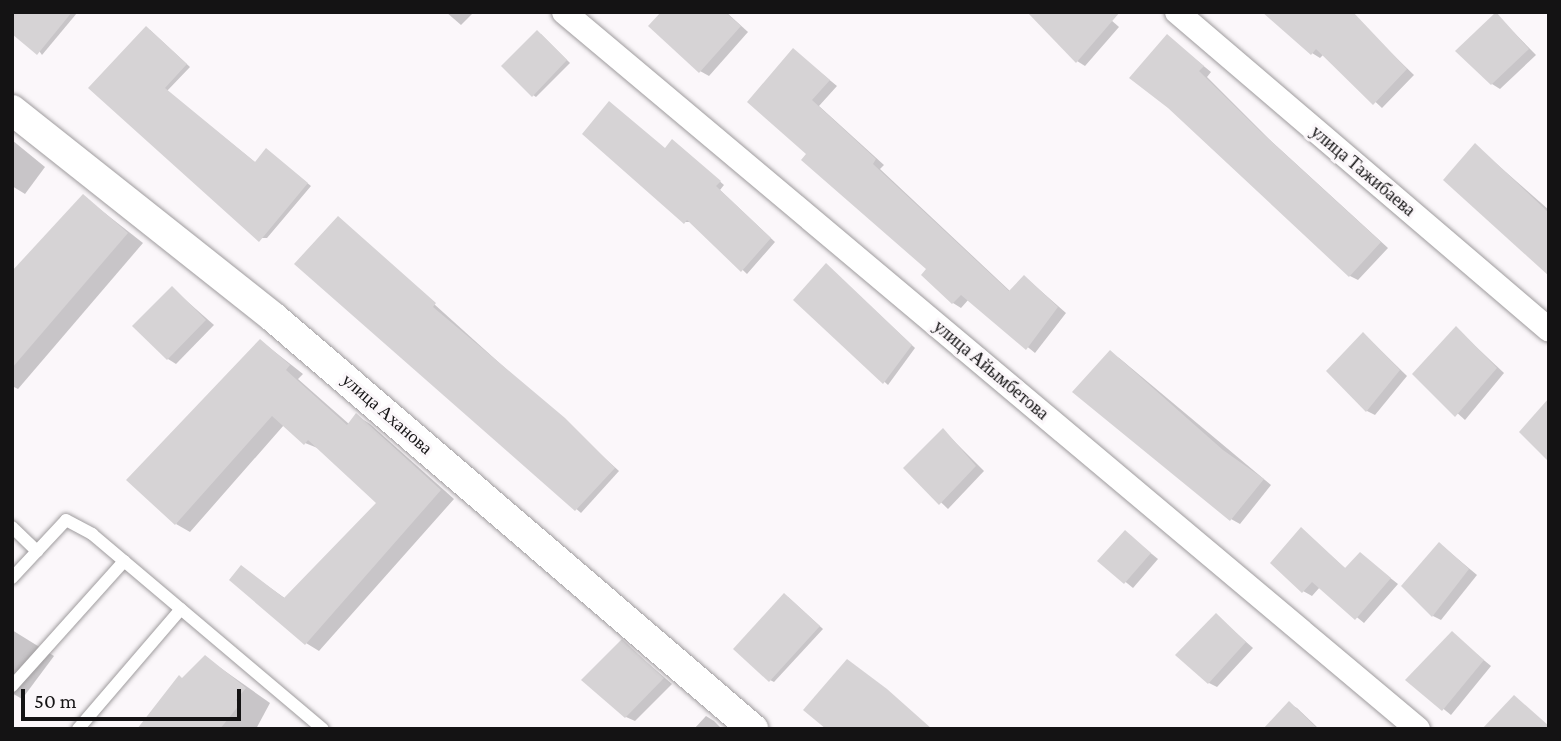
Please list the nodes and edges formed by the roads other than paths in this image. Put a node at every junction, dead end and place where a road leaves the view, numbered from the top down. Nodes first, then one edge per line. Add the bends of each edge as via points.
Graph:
1 (564, 12) edge
2 (1177, 12) edge
3 (12, 110) edge
4 (1549, 330) edge
5 (12, 527) edge
6 (37, 551) junction
7 (124, 561) junction
8 (12, 578) edge
9 (181, 609) junction
10 (12, 686) edge
11 (78, 729) edge
12 (323, 729) edge
13 (753, 729) edge
14 (1418, 729) edge

1 - 14 street, улица Айымбетова
2 - 4 street, улица Тажибаева
3 - 13 street, улица Аханова via 273,317
5 - 6 lane
6 - 7 lane via 66,520
6 - 8 lane
7 - 9 lane
7 - 10 lane
9 - 11 lane
9 - 12 lane

